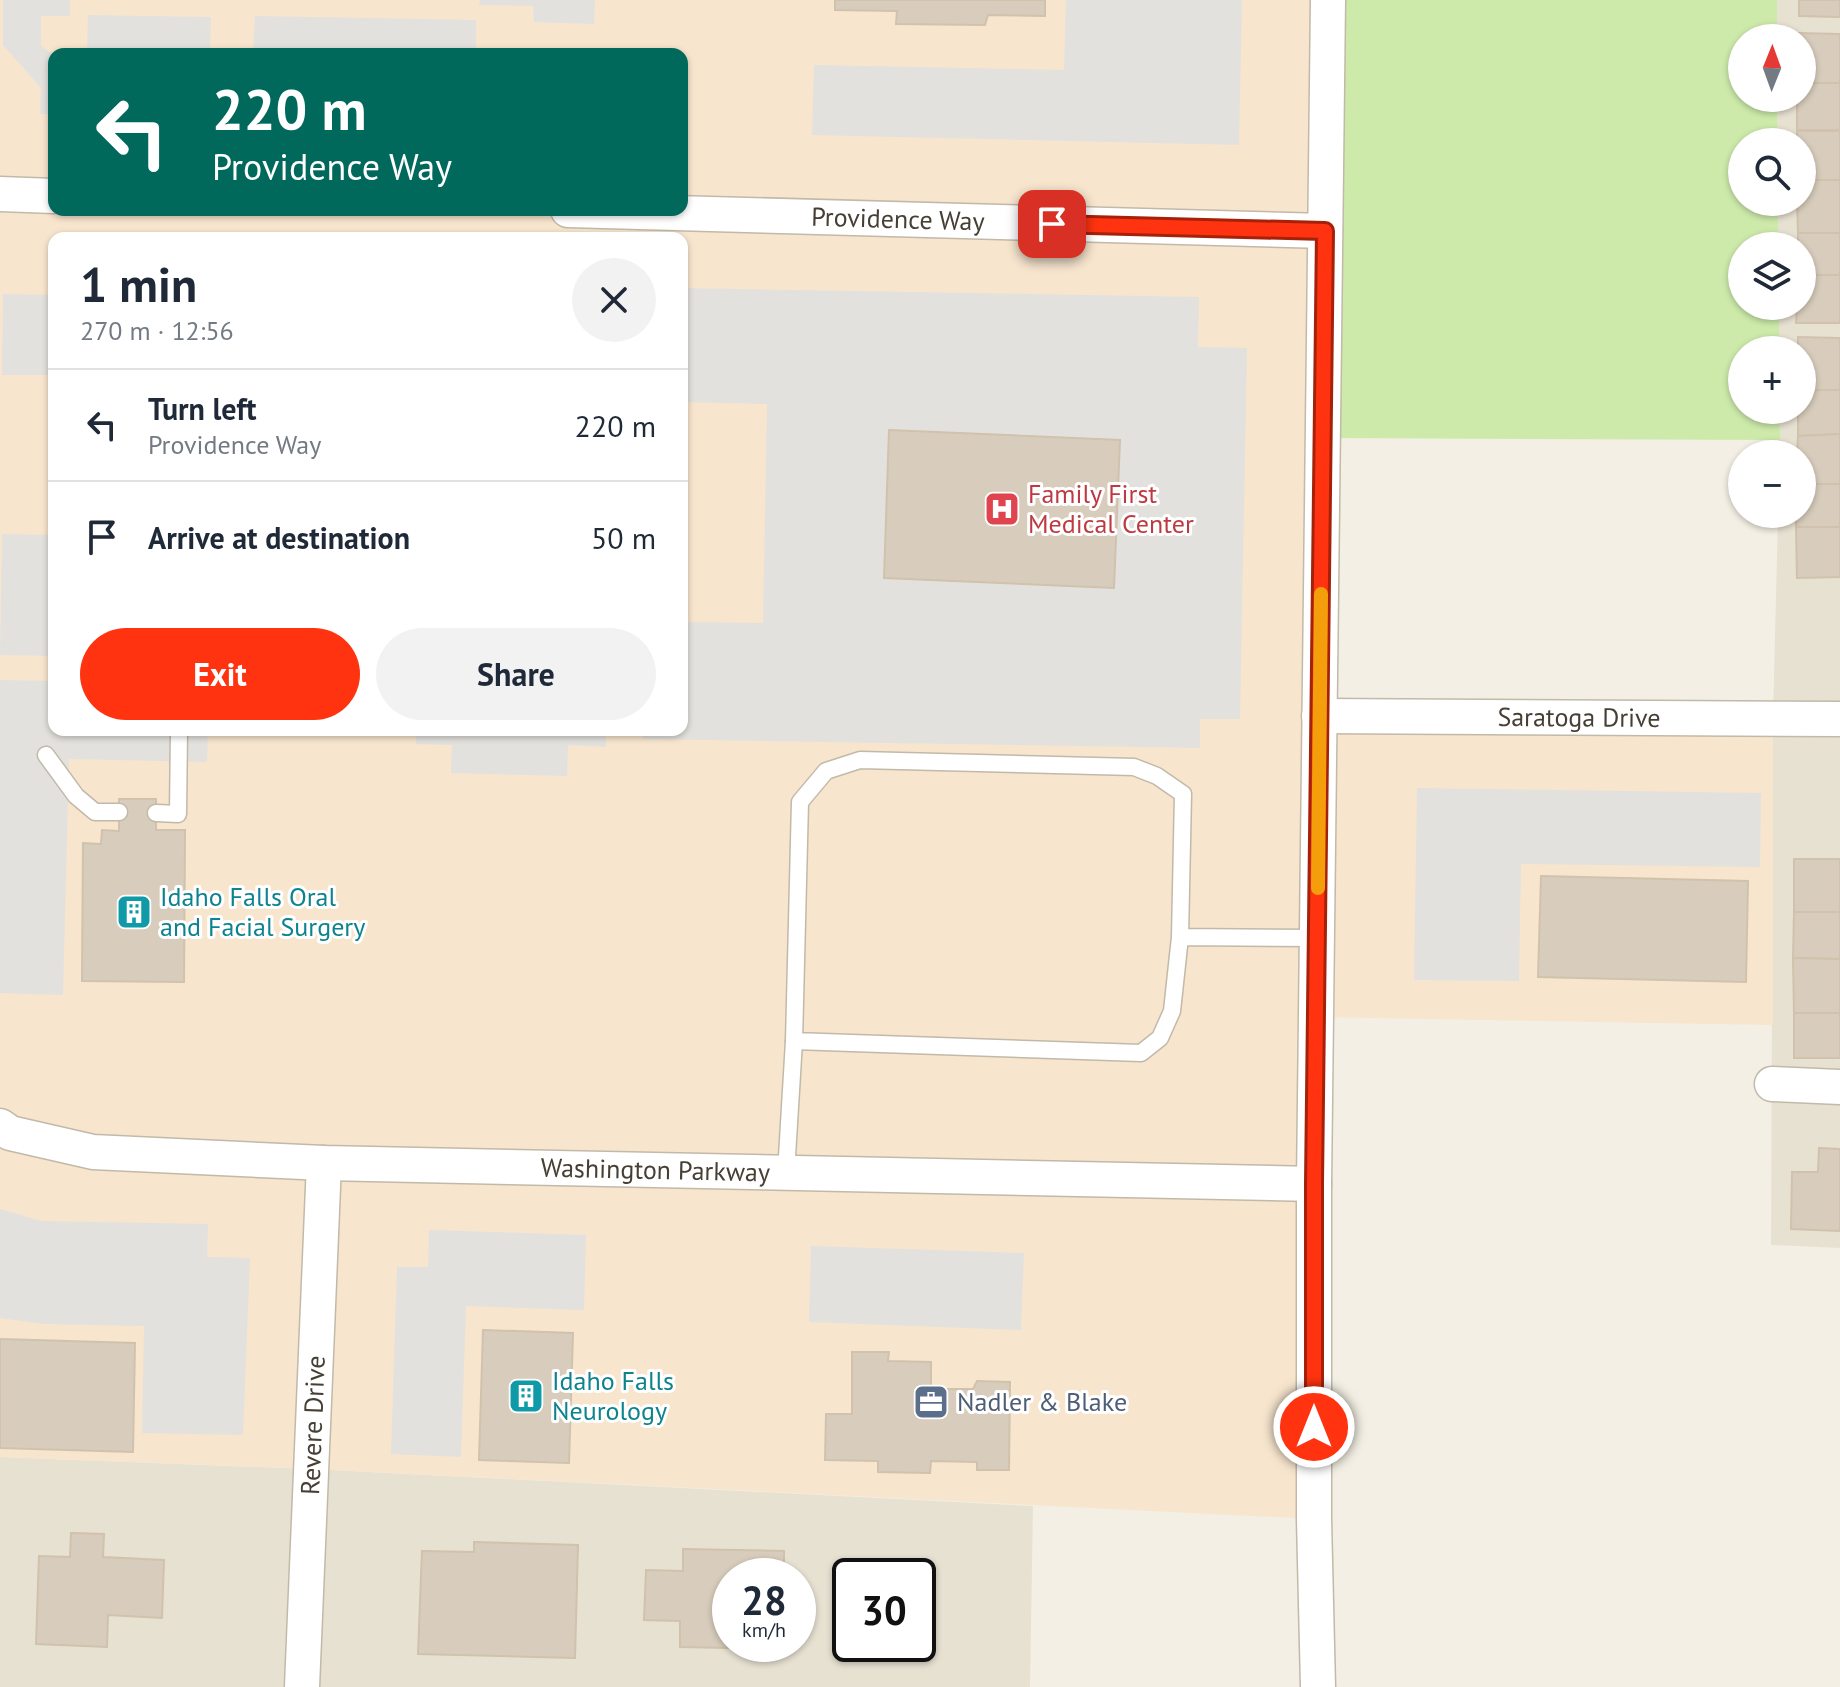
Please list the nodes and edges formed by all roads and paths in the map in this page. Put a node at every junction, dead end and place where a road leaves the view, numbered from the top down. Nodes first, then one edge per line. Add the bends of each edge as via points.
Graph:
1 (1328, 0) edge
2 (0, 194) edge
3 (48, 196) edge
4 (688, 213) edge
5 (1325, 231) junction
6 (1319, 716) junction
7 (1840, 719) edge
8 (179, 736) edge
9 (46, 755) dead end
10 (119, 812) dead end
11 (156, 813) dead end
12 (1180, 937) junction
13 (1317, 938) junction
14 (794, 1041) junction
15 (1772, 1084) dead end
16 (1840, 1087) edge
17 (0, 1126) edge
18 (324, 1163) junction
19 (786, 1173) junction
20 (1314, 1184) junction
21 (302, 1687) edge
22 (1318, 1687) edge

1 - 5 street
2 - 3 street
4 - 5 street, Providence Way
5 - 6 street
6 - 7 street, Saratoga Drive
6 - 13 street
8 - 11 lane via 178,814
9 - 10 lane via 95,812
12 - 13 lane
12 - 14 lane via 1172,1011 1160,1038 1141,1053
12 - 14 lane via 1183,794 1157,776 1134,767 860,760 826,771 800,802
13 - 20 street
14 - 19 lane
15 - 16 street
17 - 18 street, Washington Parkway via 10,1133 93,1152
18 - 19 street, Washington Parkway
18 - 21 street, Revere Drive
19 - 20 street, Washington Parkway
20 - 22 street

